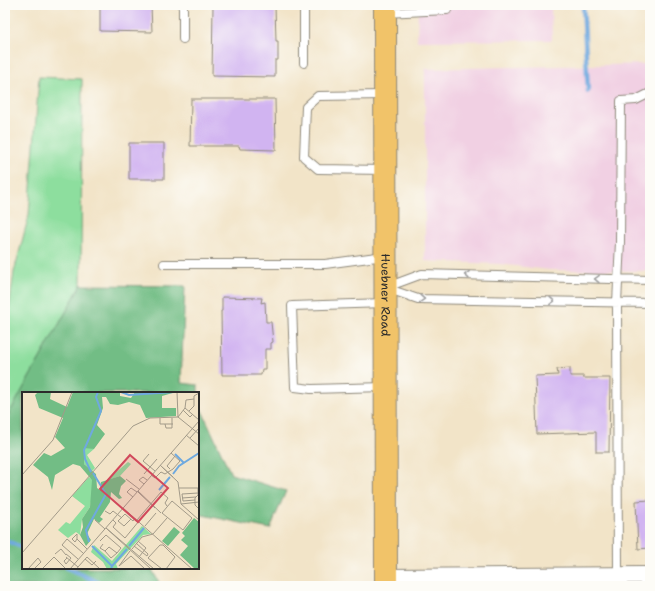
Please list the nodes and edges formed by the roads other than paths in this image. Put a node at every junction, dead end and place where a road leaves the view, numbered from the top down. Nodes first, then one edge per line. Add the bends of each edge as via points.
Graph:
1 (183, 5) edge
2 (304, 5) edge
3 (447, 5) edge
4 (385, 9) edge
5 (183, 39) dead end
6 (304, 63) dead end
7 (650, 93) edge
8 (385, 95) junction
9 (386, 170) junction
10 (385, 256) junction
11 (164, 264) dead end
12 (618, 280) junction
13 (650, 280) edge
14 (385, 296) junction
15 (617, 303) junction
16 (650, 303) edge
17 (385, 387) junction
18 (618, 575) junction
19 (650, 575) edge
20 (386, 581) edge
21 (592, 581) edge

1 - 5 lane
2 - 6 lane
3 - 4 lane via 447,10
4 - 8 main road, Huebner Road
7 - 12 lane via 636,100 621,100
8 - 9 main road, Huebner Road
8 - 9 lane via 318,96 306,107 304,157 318,169
9 - 10 main road, Huebner Road
10 - 11 lane via 325,264
10 - 14 main road, Huebner Road
12 - 13 lane
12 -> 14 lane via 422,274
12 - 15 lane
14 -> 15 lane via 418,299
14 - 17 main road, Huebner Road
14 - 17 lane via 292,306 295,386 312,389
15 - 16 lane
15 - 18 lane
17 - 20 main road, Huebner Road
18 - 19 street
18 - 21 street
20 - 21 street

